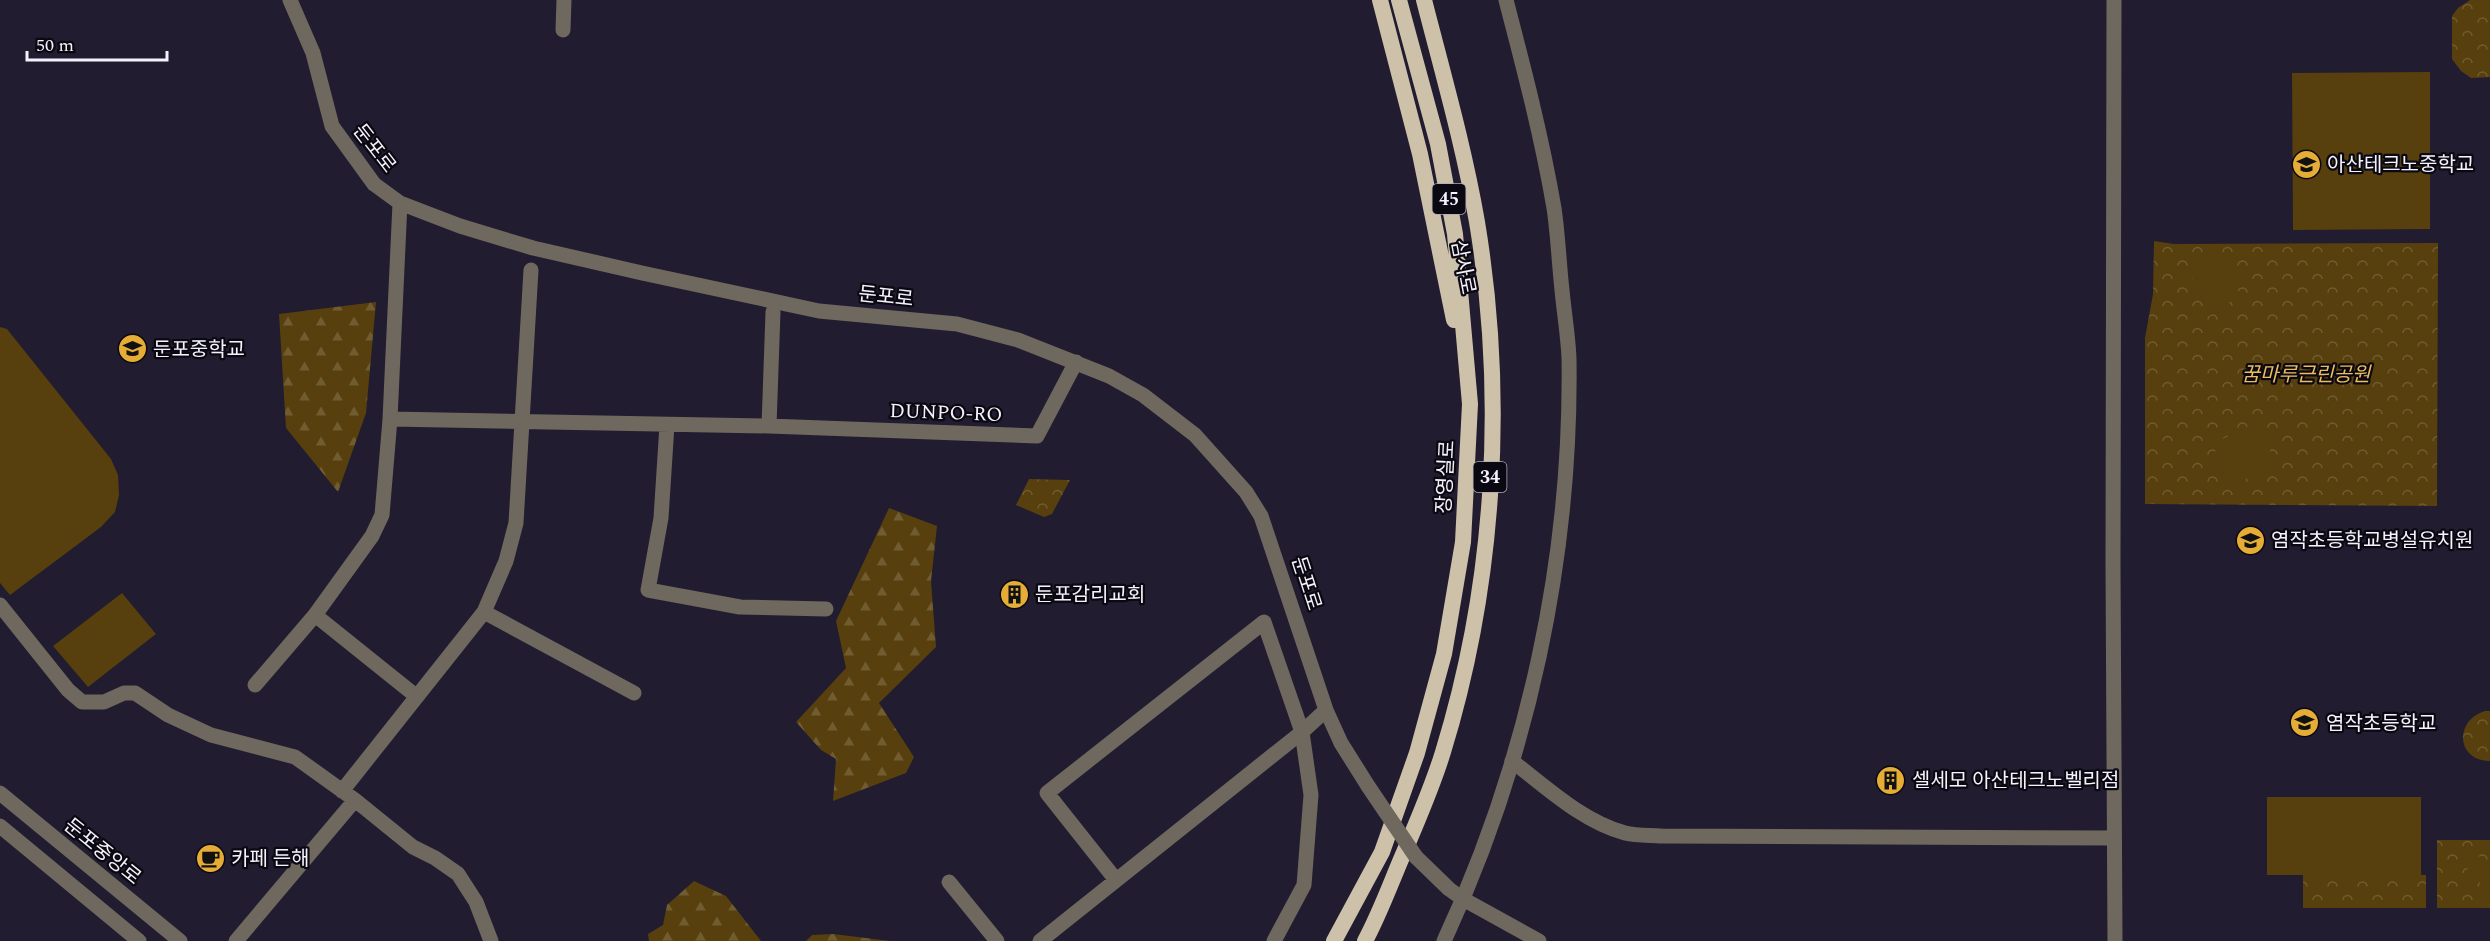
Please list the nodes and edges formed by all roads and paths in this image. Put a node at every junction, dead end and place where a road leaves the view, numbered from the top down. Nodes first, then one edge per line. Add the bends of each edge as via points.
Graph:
1 (290, 0) edge
2 (564, 0) edge
3 (1380, 0) edge
4 (1399, 0) edge
5 (1424, 0) edge
6 (1506, 0) edge
7 (2114, 0) edge
8 (563, 30) dead end
9 (400, 203) junction
10 (531, 270) dead end
11 (773, 312) dead end
12 (1076, 362) junction
13 (1470, 404) junction
14 (390, 419) junction
15 (522, 423) junction
16 (667, 425) junction
17 (769, 426) junction
18 (0, 605) edge
19 (826, 609) dead end
20 (484, 612) junction
21 (315, 615) junction
22 (255, 685) dead end
23 (634, 693) dead end
24 (416, 696) junction
25 (1326, 710) junction
26 (1302, 732) junction
27 (1512, 761) junction
28 (0, 793) edge
29 (349, 795) junction
30 (0, 826) edge
31 (2114, 838) junction
32 (1116, 880) junction
33 (949, 882) dead end
34 (1463, 899) junction
35 (139, 941) edge
36 (180, 941) edge
37 (236, 941) edge
38 (491, 941) edge
39 (997, 941) edge
40 (1040, 941) edge
41 (1274, 941) edge
42 (1334, 941) edge
43 (1365, 941) edge
44 (1444, 941) edge
45 (1539, 941) edge
46 (2115, 941) edge

1 - 9 street, 둔포로 via 313,53 332,126 374,184
2 - 8 street
3 - 13 highway, 삼사로 / 34 via 1420,154
4 - 13 highway, 장영실로 / 45 via 1438,144 1455,234
5 - 43 highway, 34 via 1477,224 1490,356 1490,483 1473,622 1443,752 1382,909
6 - 27 street via 1534,108 1554,209 1569,357 1557,561
7 - 31 street
9 - 12 street, 둔포로 via 544,251 819,311 957,324 1018,340
9 - 14 street
10 - 15 street
11 - 17 street
12 - 17 street, DUNPO-RO via 1037,436
12 - 25 street, 둔포로 via 1143,395 1195,435 1246,492 1262,516 1279,562
13 - 42 highway, 장영실로 / 34 via 1462,542 1444,654 1417,753 1382,852
14 - 15 street, DUNPO-RO
14 - 21 street via 382,515 372,536
15 - 16 street, DUNPO-RO
15 - 20 street via 516,523 506,561
16 - 17 street, DUNPO-RO
16 - 19 street via 662,518 648,590 740,607
18 - 29 street via 82,702 104,702 124,693 135,693 168,715 211,735 296,757
20 - 23 street
20 - 24 street
21 - 22 street
21 - 24 street
24 - 29 street
25 - 26 street
25 - 34 street, 둔포로, bridge via 1341,743 1416,857
26 - 32 street
26 - 32 street via 1264,622 1047,793
26 - 41 street via 1311,795 1304,885
27 - 31 street via 1587,816 1608,828 1628,833
27 - 34 street
28 - 36 street, 둔포중앙로
29 - 37 street
29 - 38 street via 413,847 458,874 476,902
30 - 35 street
31 - 46 street
32 - 40 street
33 - 39 street
34 - 44 street
34 - 45 street, 둔포로

